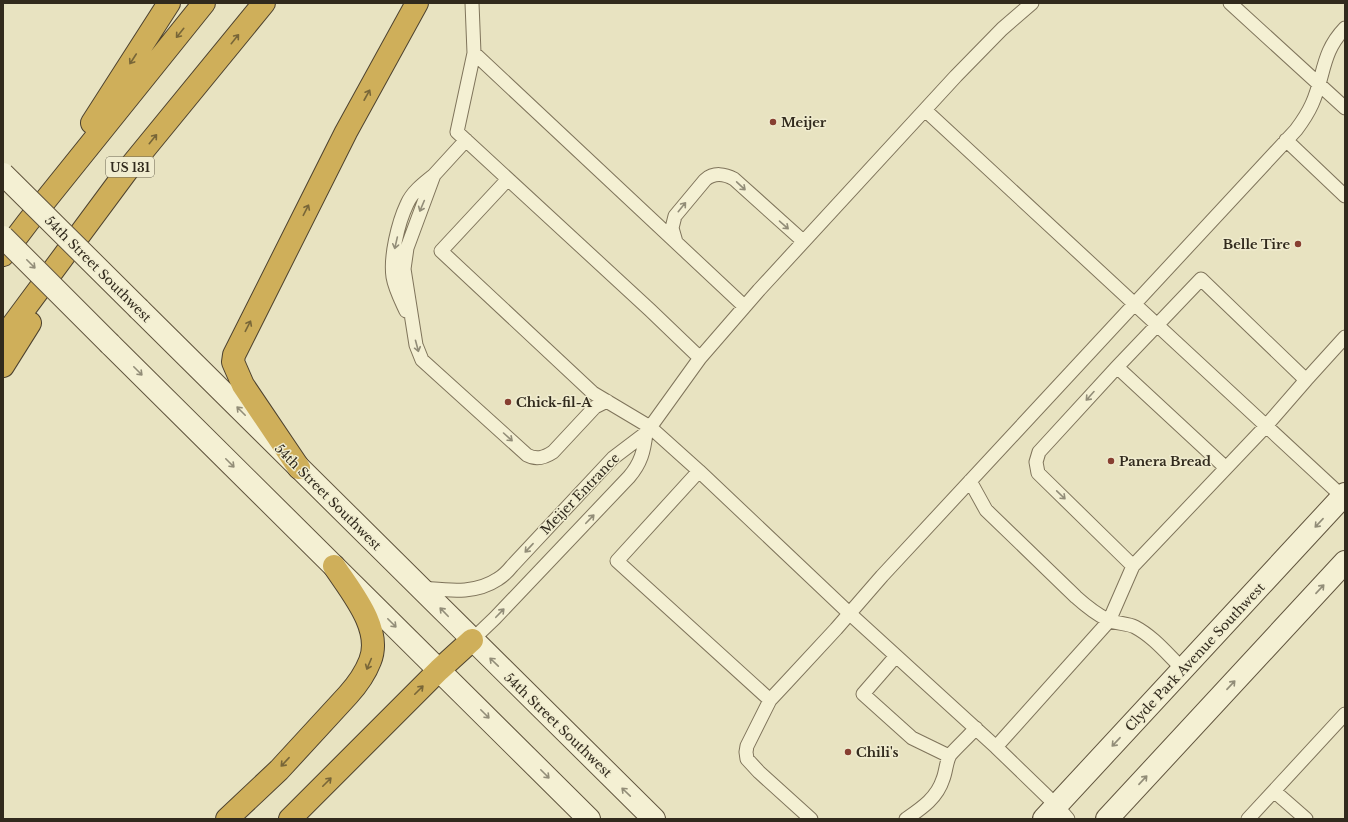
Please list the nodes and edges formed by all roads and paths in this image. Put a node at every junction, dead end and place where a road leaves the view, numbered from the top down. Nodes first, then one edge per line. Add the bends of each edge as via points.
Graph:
1 (169, 3) edge
2 (204, 3) edge
3 (264, 3) edge
4 (417, 3) edge
5 (472, 3) edge
6 (1032, 3) edge
7 (1230, 3) edge
8 (1345, 28) edge
9 (474, 53) junction
10 (1318, 84) junction
11 (1345, 108) edge
12 (925, 110) junction
13 (466, 140) junction
14 (1286, 140) junction
15 (129, 168) junction
16 (3, 174) edge
17 (508, 179) junction
18 (1345, 196) edge
19 (28, 222) junction
20 (3, 237) edge
21 (803, 241) junction
22 (676, 242) junction
23 (3, 255) edge
24 (1134, 304) junction
25 (744, 306) junction
26 (1156, 324) junction
27 (1345, 337) edge
28 (3, 338) edge
29 (700, 358) junction
30 (3, 366) edge
31 (1116, 367) junction
32 (1306, 380) junction
33 (608, 401) junction
34 (1266, 426) junction
35 (648, 430) junction
36 (299, 468) junction
37 (1226, 468) junction
38 (699, 471) junction
39 (970, 481) junction
40 (1344, 497) edge
41 (1345, 562) edge
42 (334, 566) junction
43 (1133, 566) junction
44 (421, 588) junction
45 (849, 613) junction
46 (1110, 620) junction
47 (472, 640) junction
48 (896, 656) junction
49 (1183, 669) junction
50 (439, 670) junction
51 (770, 700) junction
52 (1345, 714) edge
53 (1345, 725) edge
54 (976, 728) junction
55 (996, 747) junction
56 (950, 756) junction
57 (1295, 768) junction
58 (1274, 791) junction
59 (1128, 796) junction
60 (1056, 814) edge
61 (227, 819) edge
62 (290, 819) edge
63 (590, 819) edge
64 (654, 819) edge
65 (811, 819) edge
66 (906, 819) edge
67 (1107, 819) edge
68 (1121, 819) edge
69 (1248, 819) edge
70 (1306, 819) edge

1 -> 19 highway
2 -> 19 highway
15 -> 3 highway, US 131
36 -> 4 highway via 243,385 234,362 234,355 346,132
5 - 9 lane
6 - 12 lane via 1002,29
7 - 10 lane
8 - 10 lane via 1332,45
9 - 13 lane via 457,132
9 - 22 lane
10 - 11 lane
10 - 14 lane via 1313,103 1302,122
12 - 21 lane
12 - 24 lane
13 - 17 lane
13 -> 33 lane via 434,175 404,258 416,345 422,360 531,457 546,457 553,452 591,411
14 - 18 lane
14 - 24 lane
15 - 28 highway, US 131
15 - 30 highway
36 -> 16 main road, 54th Street Southwest, bridge
17 - 29 lane
17 - 33 lane via 441,251 593,393
19 - 23 highway
20 -> 42 main road, bridge
22 -> 21 lane via 672,228 675,216 705,180 716,175 734,179
21 - 25 lane
22 - 25 lane
24 - 26 lane
24 - 39 lane
25 - 29 lane
26 - 31 lane
26 - 32 lane via 1201,279
26 - 34 lane
27 - 32 lane
29 - 35 lane
31 - 37 lane
31 -> 43 lane via 1039,452 1036,462 1038,473
32 - 34 lane
33 - 35 lane
34 - 37 lane
34 - 40 lane
35 - 38 lane
35 -> 44 lane, Meijer Entrance via 613,458 498,579 481,588 468,590
47 -> 35 lane, Meijer Entrance via 636,470
36 - 44 main road, 54th Street Southwest
37 - 43 lane
38 - 45 lane
38 - 51 lane via 617,561
39 - 45 lane
39 - 46 lane via 980,501 993,518 1076,597
40 -> 49 main road, Clyde Park Avenue Southwest
59 -> 41 main road
42 -> 50 main road
42 -> 61 highway via 370,625 373,636 371,660 358,684 279,770
43 - 46 lane
47 -> 44 main road, 54th Street Southwest
45 - 48 lane
45 - 51 lane
46 - 49 lane via 1143,631
46 - 55 lane
47 - 50 highway
64 -> 47 main road, 54th Street Southwest
48 - 54 lane
48 - 56 lane via 863,694 912,738
49 -> 60 main road, Clyde Park Avenue Southwest
62 -> 50 highway
50 -> 63 main road
51 - 65 lane via 747,746 747,759
52 - 57 lane
53 - 57 lane via 1309,763
54 - 55 lane
54 - 56 lane
55 - 60 lane
56 - 66 lane via 936,794 925,806
57 - 58 lane
58 - 69 lane
58 - 70 lane
59 - 67 main road
59 - 68 lane

